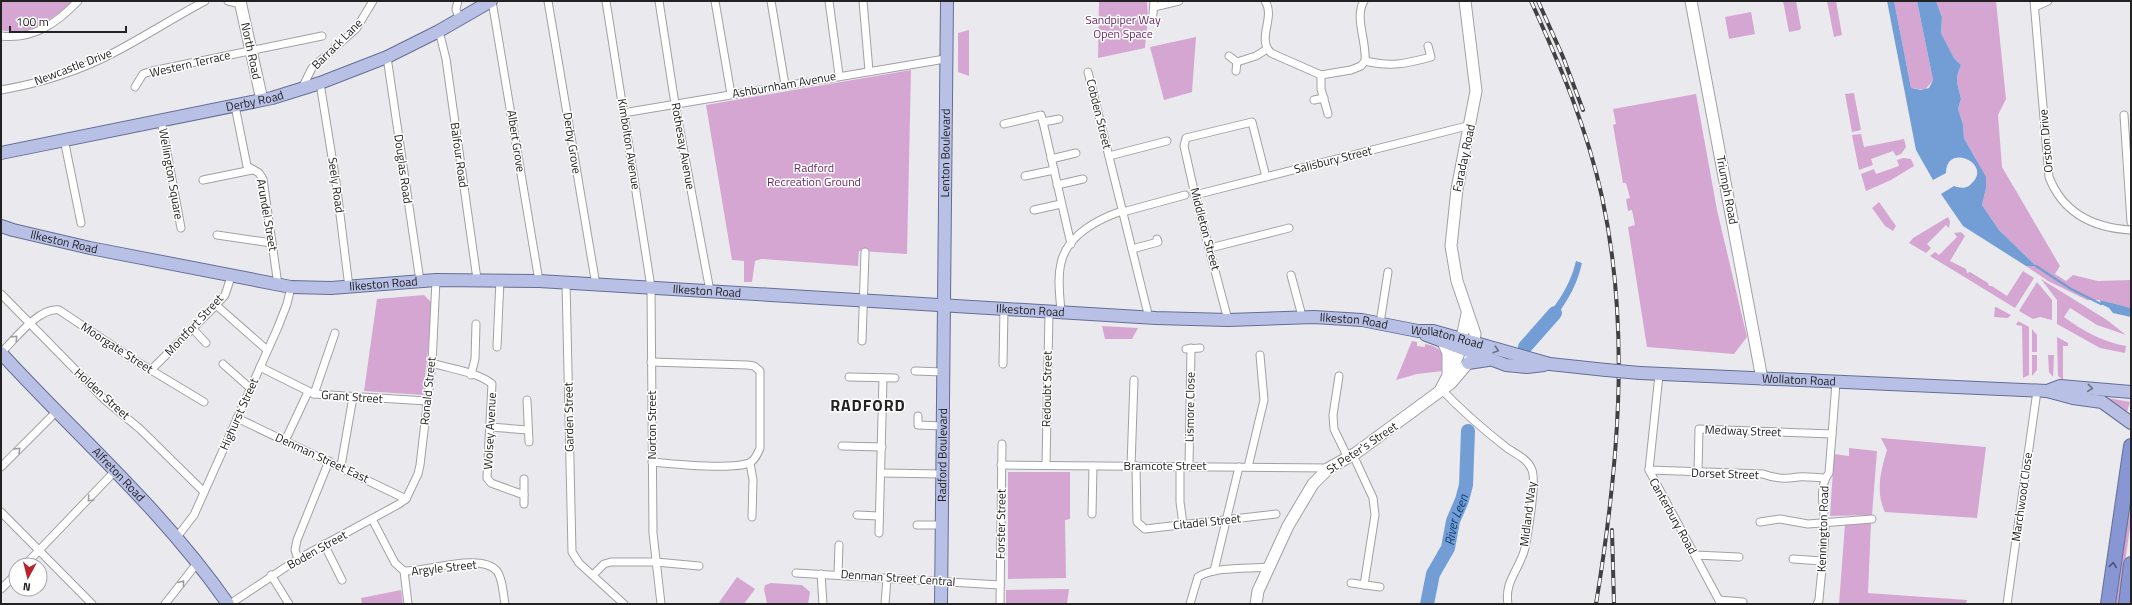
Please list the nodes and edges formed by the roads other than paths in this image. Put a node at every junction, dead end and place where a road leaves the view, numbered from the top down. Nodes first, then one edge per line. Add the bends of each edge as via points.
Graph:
1 (78, 1) edge
2 (205, 1) edge
3 (228, 1) edge
4 (373, 1) edge
5 (458, 1) edge
6 (548, 1) edge
7 (606, 1) edge
8 (659, 1) edge
9 (715, 1) edge
10 (772, 1) edge
11 (829, 1) edge
12 (863, 1) edge
13 (947, 1) edge
14 (1179, 1) edge
15 (1265, 1) edge
16 (1364, 1) edge
17 (1466, 1) edge
18 (1691, 1) edge
19 (2048, 1) edge
20 (240, 2) edge
21 (2034, 4) edge
22 (493, 5) edge
23 (1154, 7) edge
24 (459, 19) junction
25 (439, 31) junction
26 (1, 36) edge
27 (322, 36) dead end
28 (1428, 46) dead end
29 (1267, 49) junction
30 (250, 50) junction
31 (387, 56) junction
32 (1229, 56) dead end
33 (946, 59) junction
34 (1365, 61) junction
35 (1237, 62) junction
36 (1236, 70) dead end
37 (869, 71) junction
38 (1088, 72) dead end
39 (1321, 75) junction
40 (839, 76) junction
41 (320, 83) junction
42 (785, 85) junction
43 (135, 87) dead end
44 (302, 88) junction
45 (1, 90) edge
46 (731, 94) junction
47 (1324, 98) junction
48 (262, 100) junction
49 (1314, 100) dead end
50 (674, 104) junction
51 (235, 106) junction
52 (623, 113) junction
53 (1328, 114) dead end
54 (2124, 115) dead end
55 (1059, 119) dead end
56 (161, 120) junction
57 (1043, 122) junction
58 (1004, 124) dead end
59 (1471, 125) junction
60 (64, 139) junction
61 (1167, 141) dead end
62 (1, 152) edge
63 (1076, 153) dead end
64 (1109, 156) junction
65 (1051, 159) junction
66 (252, 170) junction
67 (1054, 170) junction
68 (1025, 176) dead end
69 (1266, 177) junction
70 (203, 180) dead end
71 (1083, 180) dead end
72 (1057, 185) junction
73 (1185, 195) dead end
74 (1195, 195) junction
75 (1062, 204) junction
76 (1034, 210) dead end
77 (1122, 211) junction
78 (89, 219) dead end
79 (2131, 222) edge
80 (1, 226) edge
81 (181, 228) dead end
82 (1289, 228) dead end
83 (2131, 230) edge
84 (218, 235) dead end
85 (1157, 240) dead end
86 (272, 243) junction
87 (1071, 244) junction
88 (1210, 248) junction
89 (1132, 249) junction
90 (865, 252) dead end
91 (1388, 272) dead end
92 (1291, 275) dead end
93 (231, 277) junction
94 (477, 279) junction
95 (436, 280) junction
96 (500, 280) junction
97 (420, 281) junction
98 (539, 281) junction
99 (566, 282) junction
100 (278, 285) junction
101 (596, 285) junction
102 (291, 287) junction
103 (349, 287) junction
104 (651, 287) junction
105 (710, 291) junction
106 (1, 294) edge
107 (863, 300) junction
108 (216, 305) junction
109 (944, 305) junction
110 (1004, 309) junction
111 (1055, 312) junction
112 (1302, 316) junction
113 (1149, 318) junction
114 (1228, 320) junction
115 (1380, 323) junction
116 (30, 324) junction
117 (476, 324) dead end
118 (193, 329) junction
119 (1418, 331) junction
120 (335, 333) dead end
121 (862, 341) dead end
122 (1443, 342) junction
123 (206, 343) dead end
124 (1003, 345) junction
125 (1012, 345) dead end
126 (496, 347) dead end
127 (1200, 348) dead end
128 (1468, 349) junction
129 (267, 350) junction
130 (1, 353) edge
131 (1260, 356) dead end
132 (651, 362) junction
133 (432, 363) junction
134 (223, 364) dead end
135 (1003, 364) dead end
136 (1550, 364) junction
137 (260, 367) junction
138 (151, 370) junction
139 (915, 371) dead end
140 (943, 372) junction
141 (1448, 374) junction
142 (471, 375) junction
143 (1659, 375) junction
144 (1339, 376) dead end
145 (849, 377) dead end
146 (883, 378) junction
147 (895, 378) dead end
148 (1762, 379) junction
149 (1134, 380) dead end
150 (1836, 383) junction
151 (250, 388) junction
152 (1441, 389) junction
153 (2042, 391) junction
154 (2131, 392) edge
155 (311, 393) junction
156 (353, 397) junction
157 (527, 400) dead end
158 (204, 402) dead end
159 (427, 402) junction
160 (57, 411) junction
161 (918, 416) dead end
162 (237, 418) junction
163 (2131, 423) edge
164 (943, 426) junction
165 (490, 428) junction
166 (528, 430) junction
167 (1832, 434) junction
168 (285, 441) junction
169 (529, 442) dead end
170 (1002, 444) dead end
171 (842, 446) dead end
172 (2131, 446) edge
173 (882, 447) junction
174 (1350, 456) junction
175 (329, 461) junction
176 (652, 462) junction
177 (750, 463) junction
178 (1001, 465) junction
179 (341, 466) junction
180 (1046, 466) junction
181 (1093, 466) junction
182 (1134, 466) junction
183 (1180, 466) junction
184 (1189, 466) junction
185 (1, 467) edge
186 (1239, 467) junction
187 (1248, 467) junction
188 (1329, 468) junction
189 (116, 470) junction
190 (1649, 470) junction
191 (1698, 473) junction
192 (882, 474) junction
193 (942, 474) junction
194 (1825, 478) junction
195 (524, 480) dead end
196 (204, 492) junction
197 (524, 495) junction
198 (406, 499) junction
199 (524, 504) dead end
200 (1, 512) edge
201 (1092, 514) dead end
202 (1276, 514) dead end
203 (857, 515) dead end
204 (880, 516) junction
205 (752, 517) dead end
206 (372, 519) junction
207 (1228, 519) junction
208 (1872, 519) dead end
209 (1760, 522) dead end
210 (1825, 523) junction
211 (1183, 524) junction
212 (917, 525) dead end
213 (942, 525) junction
214 (879, 533) dead end
215 (177, 537) junction
216 (324, 544) junction
217 (839, 545) dead end
218 (39, 551) junction
219 (1695, 555) junction
220 (33, 557) edge
221 (1739, 557) dead end
222 (298, 558) junction
223 (1793, 559) dead end
224 (1822, 561) junction
225 (198, 562) junction
226 (656, 562) junction
227 (2131, 564) edge
228 (699, 566) dead end
229 (1269, 567) junction
230 (1214, 571) junction
231 (404, 572) junction
232 (796, 573) dead end
233 (821, 574) junction
234 (838, 574) junction
235 (593, 575) junction
236 (271, 576) junction
237 (887, 578) junction
238 (342, 580) dead end
239 (942, 581) junction
240 (1351, 584) dead end
241 (1000, 585) junction
242 (1364, 585) junction
243 (1380, 587) dead end
244 (1720, 602) edge
245 (1743, 602) dead end
246 (92, 604) edge
247 (165, 604) edge
248 (229, 604) edge
249 (289, 604) edge
250 (408, 604) edge
251 (505, 604) edge
252 (624, 604) edge
253 (661, 604) edge
254 (823, 604) edge
255 (885, 604) edge
256 (941, 604) edge
257 (1000, 604) edge
258 (1190, 604) edge
259 (1256, 604) edge
260 (1508, 604) edge
261 (1817, 604) edge
262 (2007, 604) edge
263 (2108, 604) edge
264 (2126, 604) edge

1 - 26 street via 55,22 35,34
2 - 45 street, Newcastle Drive via 116,51 82,66
3 - 20 street
4 - 44 street, Barrack Lane via 356,29 312,68
5 - 24 street via 456,9
6 - 101 street, Derby Grove
7 - 52 street, Kimbolton Avenue
8 - 50 street, Rothesay Avenue
9 - 46 street
10 - 42 street
11 - 40 street
12 - 37 street
13 - 33 main road, Lenton Boulevard
14 - 23 street
15 - 29 street via 1269,12 1265,40
16 - 34 street via 1360,13
17 - 59 street, Faraday Road via 1476,91
18 - 148 street, Triumph Road
19 - 21 street
20 - 30 street, North Road
21 - 83 street, Orston Drive via 2049,177 2054,190 2085,219 2098,225
22 - 24 main road, Derby Road
22 - 98 street, Albert Grove
24 - 25 main road, Derby Road
25 - 31 main road, Derby Road
25 - 94 street, Balfour Road via 446,59
27 - 30 street, Western Terrace
28 - 34 street via 1431,57 1416,61 1394,66
29 - 35 street via 1256,56
29 - 39 street
30 - 43 street, Western Terrace via 147,72 140,77
30 - 48 street, North Road
31 - 41 main road, Derby Road
31 - 97 street, Douglas Road
32 - 35 street
33 - 37 street, Ashburnham Avenue
33 - 109 main road, Lenton Boulevard
34 - 39 street via 1352,70
35 - 36 street
37 - 40 street, Ashburnham Avenue
38 - 64 street, Cobden Street
39 - 47 street
40 - 42 street, Ashburnham Avenue
41 - 44 main road, Derby Road
41 - 103 street, Seely Road
42 - 46 street, Ashburnham Avenue
44 - 48 main road, Derby Road
46 - 50 street, Ashburnham Avenue
47 - 49 street
47 - 53 street
48 - 51 main road, Derby Road
50 - 52 street, Ashburnham Avenue
50 - 105 street, Rothesay Avenue
51 - 56 main road, Derby Road
51 - 66 street, Arundel Street via 247,166
52 - 104 street, Kimbolton Avenue
54 - 79 street
55 - 57 street
56 - 60 main road, Derby Road
56 - 81 street, Wellington Square
57 - 58 street via 1041,114
57 - 65 street
59 - 69 street, Salisbury Street
59 - 128 street, Faraday Road via 1457,189 1451,246 1457,281 1467,314
60 - 62 main road, Derby Road
60 - 78 street via 80,221
61 - 64 street, Cobden Street
63 - 65 street
64 - 77 street, Cobden Street
65 - 67 street
66 - 70 street
66 - 86 street, Arundel Street via 259,173 263,179
67 - 68 street
67 - 72 street
69 - 74 street, Salisbury Street
69 - 74 street, Middleton Street via 1252,122 1186,138 1184,146
71 - 72 street
72 - 75 street
73 - 77 street
74 - 88 street, Middleton Street
75 - 76 street
75 - 87 street
77 - 87 street, Redoubt Street via 1099,219
77 - 89 street, Cobden Street
80 - 93 main road, Ilkeston Road via 90,248
82 - 88 street
84 - 86 street
85 - 89 street
86 - 100 street, Arundel Street
87 - 111 street, Redoubt Street via 1065,252 1060,269
88 - 114 street, Middleton Street
89 - 113 street, Cobden Street
90 - 107 street
91 - 115 street
92 - 112 street
93 - 100 main road, Ilkeston Road
93 - 108 street, Montfort Street via 225,295
94 - 95 main road, Ilkeston Road
94 - 96 main road, Ilkeston Road
95 - 97 main road, Ilkeston Road
95 - 133 street, Ronald Street
96 - 98 main road, Ilkeston Road
96 - 126 street
97 - 103 main road, Ilkeston Road
98 - 99 main road, Ilkeston Road
99 - 101 main road, Ilkeston Road
99 - 235 street, Garden Street via 572,552 579,563
100 - 102 main road, Ilkeston Road
101 - 104 main road, Ilkeston Road
102 - 103 main road, Ilkeston Road
102 - 129 street, Highurst Street via 287,304
104 - 105 main road, Ilkeston Road
104 - 132 street, Norton Street
105 - 107 main road, Ilkeston Road
106 - 116 street, Holden Street
107 - 109 main road, Ilkeston Road
107 - 121 street
108 - 118 street, Montfort Street
108 - 129 street
109 - 110 main road, Ilkeston Road
109 - 140 main road, Radford Boulevard
110 - 111 main road, Ilkeston Road
110 - 124 street
111 - 113 main road, Ilkeston Road
111 - 180 street, Redoubt Street
112 - 114 main road, Ilkeston Road
112 - 115 main road, Ilkeston Road
113 - 114 main road, Ilkeston Road
115 - 119 main road, Ilkeston Road
130 -> 116 street, Moorgate Street
116 - 138 street, Moorgate Street via 48,310 59,310
116 - 196 street, Holden Street via 105,400 140,429
117 - 142 street via 475,358
118 - 123 street
118 - 138 street, Montfort Street
119 - 122 main road, Wollaton Road
119 - 128 main road, Wollaton Road via 1433,331
120 - 155 street
122 - 128 main road, Wollaton Road
122 - 141 street, St Peter's Street via 1448,353
124 - 125 street
124 - 135 street
127 - 184 street, Lismore Close via 1189,348
128 -> 136 main road, Wollaton Road
128 - 136 main road, Wollaton Road via 1506,365 1527,367
128 - 141 street, St Peter's Street
128 - 152 street, St Peter's Street via 1451,383
129 - 137 street, Highurst Street
130 - 160 main road, Alfreton Road
131 - 187 street via 1264,400
132 - 176 street, Norton Street
132 - 177 street via 747,365 760,371 760,448
133 - 142 street, Wolsey Avenue
133 - 159 street, Ronald Street
134 - 151 street
136 - 143 main road, Wollaton Road, bridge
137 - 151 street, Highurst Street
137 - 155 street, Grant Street
138 - 158 street, Moorgate Street
139 - 140 street
140 - 164 main road, Radford Boulevard
141 - 152 street, St Peter's Street
142 - 165 street, Wolsey Avenue via 483,376 492,384
143 - 148 main road, Wollaton Road
143 - 190 street, Canterbury Road
144 - 174 street via 1333,415 1334,429
145 - 146 street
146 - 147 street
146 - 173 street
148 - 150 main road, Wollaton Road
149 - 182 street
150 - 153 main road, Wollaton Road
150 - 167 street, Kennington Road
151 - 162 street, Highurst Street
152 - 174 street, St Peter's Street via 1420,407
152 - 260 street, Midland Way via 1525,460 1532,472 1534,483 1525,546 1510,578
153 -> 154 main road, Wollaton Road via 2060,386
153 - 163 main road, Wollaton Road via 2102,402
153 - 262 street, Marchwood Close
155 - 156 street, Grant Street
155 - 168 street
156 - 159 street, Grant Street
156 - 179 street
157 - 166 street
159 - 198 street, Ronald Street via 420,465
185 -> 160 street
160 - 189 main road, Alfreton Road
161 - 164 street via 918,426
162 - 168 street, Denman Street East
162 - 196 street, Highurst Street
164 - 193 main road, Radford Boulevard
165 - 166 street
165 - 197 street, Wolsey Avenue via 487,478 491,483
166 - 169 street
167 - 191 street, Medway Street via 1699,429
167 - 194 street, Kennington Road via 1829,473
168 - 175 street, Denman Street East
170 - 178 street, Forster Street
171 - 173 street via 850,450
263 -> 172 highway
173 - 192 street
174 - 188 street, St Peter's Street
174 - 242 street via 1373,498 1375,515
175 - 179 street, Denman Street East
175 - 222 street via 297,540 295,550
176 - 177 street via 687,465
176 - 226 street, Norton Street
177 - 205 street via 753,480
178 - 180 street, Bramcote Street
178 - 241 street, Forster Street
179 - 198 street, Denman Street East
180 - 181 street, Bramcote Street
181 - 182 street, Bramcote Street
181 - 201 street
182 - 183 street, Bramcote Street
182 - 211 street, Citadel Street via 1139,525 1145,529
183 - 184 street, Bramcote Street
183 - 211 street
184 - 186 street, Bramcote Street
186 - 187 street, Bramcote Street
186 - 207 street
187 - 188 street, Bramcote Street
188 - 229 street, St Peter's Street via 1313,484 1302,501
189 - 215 main road, Alfreton Road
189 -> 218 street
190 - 191 street, Dorset Street
190 - 219 street, Canterbury Road
191 - 194 street, Dorset Street via 1763,474 1773,478 1790,479
192 - 193 street
192 - 204 street
193 - 213 main road, Radford Boulevard
194 - 210 street, Kennington Road via 1822,509
195 - 197 street
196 - 215 street, Highurst Street via 191,520
197 - 199 street
198 - 206 street, Boden Street
200 - 218 street
202 - 207 street, Citadel Street
203 - 204 street
204 - 214 street
206 - 216 street, Boden Street
206 - 231 street, Argyle Street via 395,563
207 - 211 street, Citadel Street
207 - 230 street
208 - 210 street
209 - 210 street via 1780,519 1808,524
210 - 224 street, Kennington Road
212 - 213 street
213 - 239 main road, Radford Boulevard
215 - 225 main road, Alfreton Road
216 - 222 street, Boden Street
216 - 238 street
217 - 234 street
218 - 220 street
218 - 246 street
219 - 221 street
219 - 244 street, Canterbury Road
222 - 236 street, Boden Street
223 - 224 street
224 - 261 street, Kennington Road via 1820,600
247 -> 225 street
225 - 248 main road, Alfreton Road
226 - 228 street
226 - 235 street via 611,562 604,564
226 - 253 street, Norton Street
227 - 264 highway
229 - 230 street
229 - 259 street, St Peter's Street via 1258,591
230 - 258 street via 1198,577
231 - 250 street, Argyle Street
231 - 251 street, Argyle Street via 466,563 485,564 497,571
232 - 233 street, Denman Street Central
233 - 234 street, Denman Street Central
233 - 254 street
234 - 237 street, Denman Street Central
235 - 252 street
236 - 248 street, Boden Street
236 - 249 street
237 - 239 street, Denman Street Central
237 - 255 street
239 - 241 street, Denman Street Central
239 - 256 main road, Radford Boulevard
240 - 242 street
241 - 257 street, Forster Street
242 - 243 street
244 - 245 street

